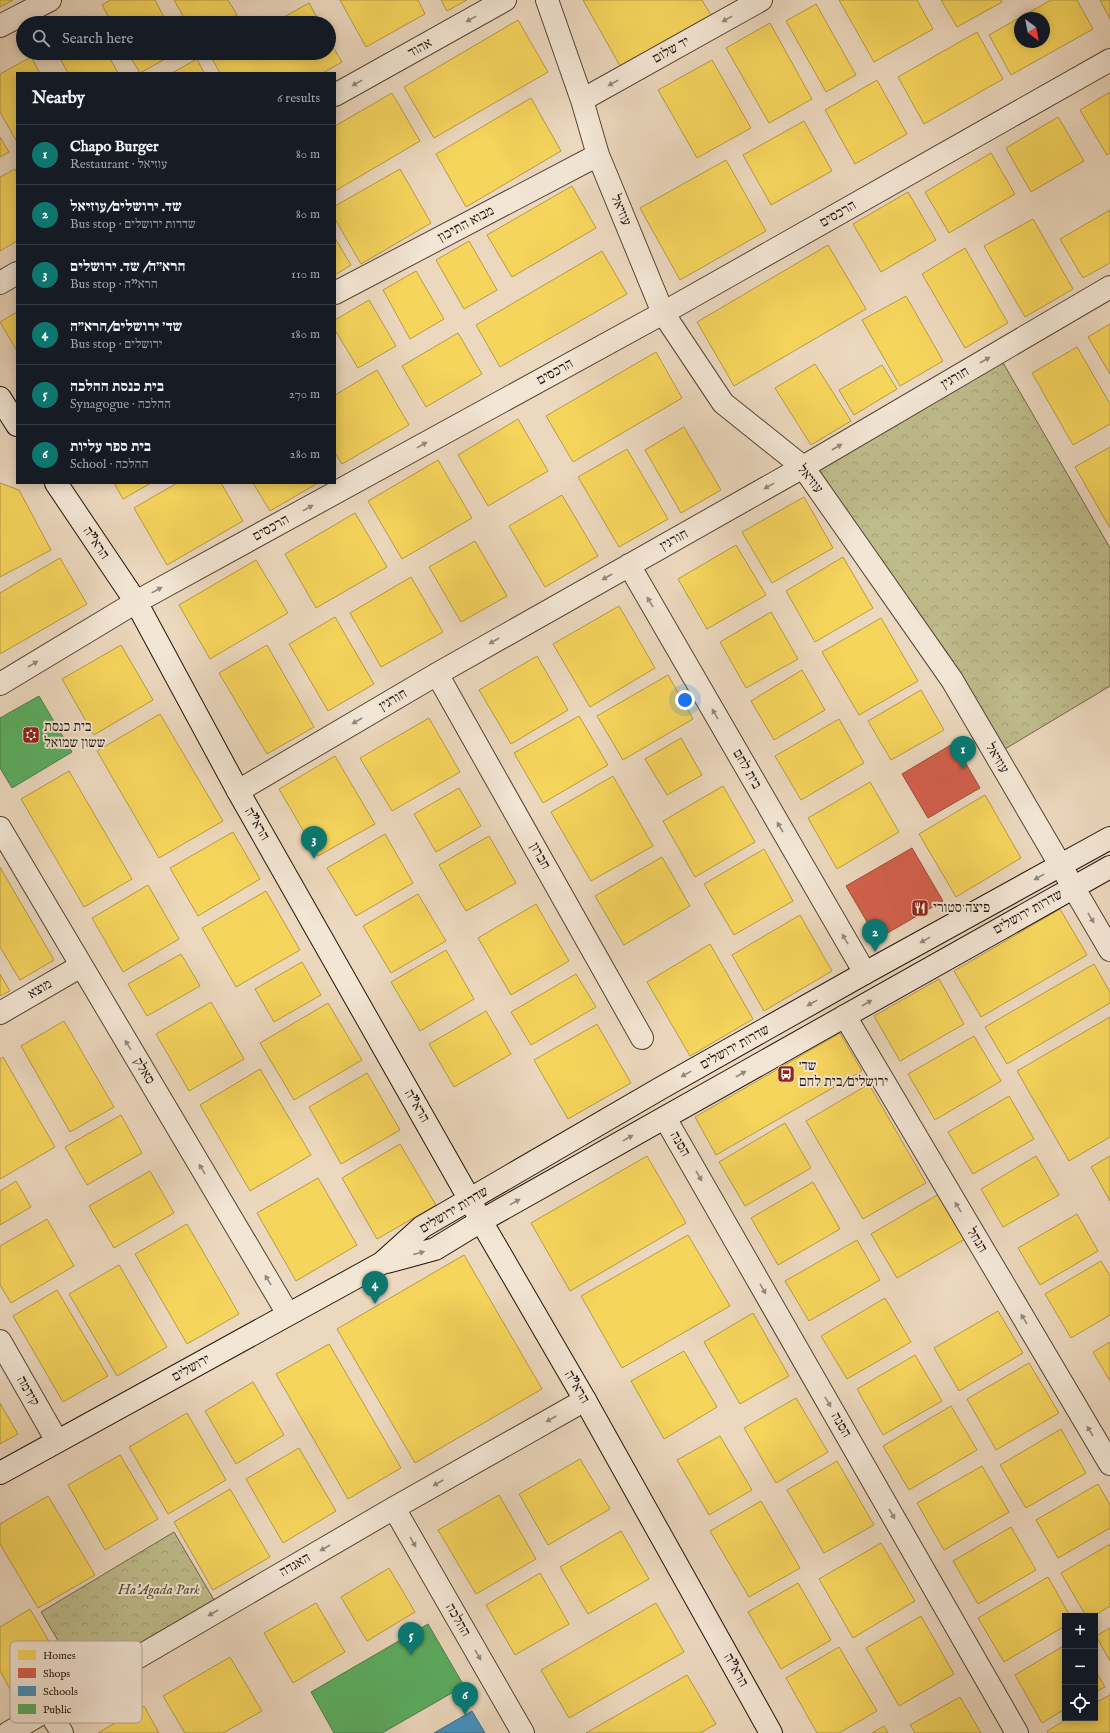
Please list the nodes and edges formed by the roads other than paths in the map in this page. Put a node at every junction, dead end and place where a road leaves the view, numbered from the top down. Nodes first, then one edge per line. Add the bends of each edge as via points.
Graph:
1 (50, 0) edge
2 (505, 0) edge
3 (547, 0) edge
4 (761, 0) edge
5 (19, 16) edge
6 (16, 18) edge
7 (0, 26) edge
8 (1110, 60) edge
9 (336, 94) edge
10 (582, 100) junction
11 (598, 155) junction
12 (16, 274) edge
13 (0, 283) edge
14 (1110, 287) edge
15 (336, 291) edge
16 (663, 313) junction
17 (803, 467) junction
18 (57, 484) edge
19 (629, 565) junction
20 (136, 602) junction
21 (437, 674) junction
22 (0, 684) edge
23 (238, 791) junction
24 (0, 828) edge
25 (1110, 838) edge
26 (1059, 866) junction
27 (1110, 867) edge
28 (1073, 887) junction
29 (1110, 950) edge
30 (81, 966) junction
31 (865, 973) junction
32 (0, 1013) edge
33 (845, 1016) junction
34 (642, 1038) dead end
35 (665, 1118) junction
36 (470, 1200) junction
37 (481, 1221) junction
38 (382, 1263) junction
39 (288, 1314) junction
40 (0, 1341) edge
41 (584, 1400) junction
42 (57, 1441) junction
43 (1110, 1464) edge
44 (0, 1473) edge
45 (394, 1508) junction
46 (142, 1654) edge
47 (25, 1723) edge
48 (56, 1723) edge
49 (8, 1733) edge
50 (62, 1733) edge
51 (523, 1733) edge
52 (771, 1733) edge
53 (1017, 1733) edge

1 - 5 street
2 -> 9 street, אהוד
3 - 10 street, עוזיאל
4 -> 10 street, יד שלום
6 - 7 street
8 - 16 street, הרכסים
10 - 11 street, עוזיאל
11 - 15 street, מבוא התיכון
11 - 16 street, עוזיאל
12 - 13 street
17 -> 14 street, חורגין
16 - 17 street, עוזיאל via 723,403
20 -> 16 street, הרכסים
17 -> 19 street, חורגין
17 - 26 street, עוזיאל via 952,680
18 - 20 street, הרא"ה
19 -> 21 street, חורגין
31 -> 19 street, בית לחם
22 -> 20 street, הרכסים
20 - 23 street, הרא"ה
21 -> 23 street, חורגין
21 - 34 street, חברון
23 - 36 street, הרא"ה
24 - 30 street, סאלק
25 - 26 street, שדרות ירושלים
26 - 28 street, עוזיאל
26 -> 31 street, שדרות ירושלים
27 - 28 street, שדרות ירושלים
28 -> 29 street, עוזיאל
33 -> 28 street, שדרות ירושלים
30 - 32 street, מוצא
39 -> 30 street, סאלק
31 -> 36 street, שדרות ירושלים
35 -> 33 street, שדרות ירושלים
43 -> 33 street, הנחל
37 -> 35 street, שדרות ירושלים
35 -> 53 street, הסנה
36 - 37 street, הרא"ה
36 - 38 street, שדרות ירושלים via 422,1227
38 -> 37 street, שדרות ירושלים via 435,1249
37 - 41 street, הרא"ה
38 - 39 street, ירושלים
39 - 42 street, ירושלים
40 - 42 street, קידמה
41 -> 45 street, האגדה
41 - 52 street, הרא"ה
42 - 44 street, ירושלים
45 -> 46 street, האגדה
45 -> 51 street, ההלכה
47 - 49 street, האגדה
48 - 50 street

